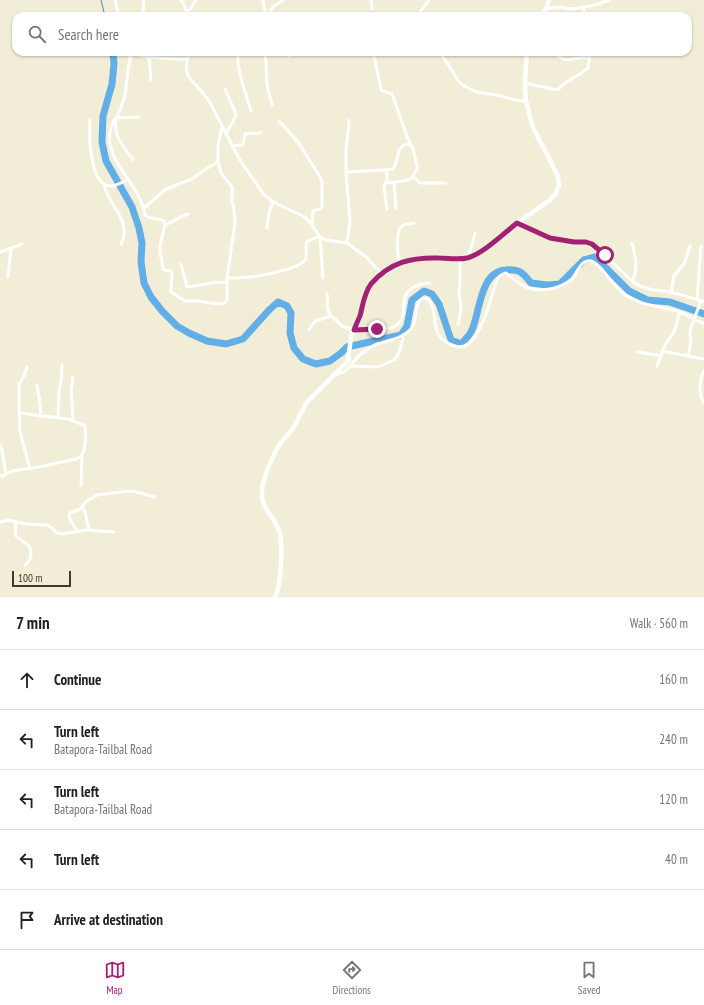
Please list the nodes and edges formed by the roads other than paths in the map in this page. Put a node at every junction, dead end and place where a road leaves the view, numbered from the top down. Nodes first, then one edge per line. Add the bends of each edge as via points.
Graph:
1 (115, 0) edge
2 (144, 0) edge
3 (181, 0) edge
4 (196, 0) edge
5 (264, 0) edge
6 (283, 0) edge
7 (371, 0) edge
8 (430, 0) edge
9 (549, 0) edge
10 (609, 0) edge
11 (583, 7) junction
12 (372, 9) dead end
13 (546, 9) junction
14 (143, 11) dead end
15 (118, 12) edge
16 (186, 12) edge
17 (188, 12) edge
18 (267, 12) edge
19 (270, 12) edge
20 (420, 12) edge
21 (544, 12) edge
22 (585, 12) edge
23 (129, 56) edge
24 (132, 56) edge
25 (144, 56) edge
26 (188, 56) edge
27 (238, 56) edge
28 (265, 56) edge
29 (374, 56) edge
30 (442, 56) edge
31 (527, 56) edge
32 (558, 56) edge
33 (149, 57) junction
34 (589, 58) joint
35 (130, 59) junction
36 (187, 59) junction
37 (151, 80) dead end
38 (525, 83) junction
39 (225, 89) dead end
40 (526, 101) junction
41 (272, 105) dead end
42 (251, 111) dead end
43 (139, 117) dead end
44 (116, 118) junction
45 (90, 120) dead end
46 (349, 120) dead end
47 (279, 121) dead end
48 (222, 127) junction
49 (226, 133) junction
50 (261, 133) dead end
51 (409, 144) junction
52 (233, 146) junction
53 (133, 160) dead end
54 (218, 162) junction
55 (387, 170) junction
56 (346, 172) junction
57 (413, 176) junction
58 (128, 179) junction
59 (387, 182) junction
60 (394, 182) junction
61 (446, 183) dead end
62 (104, 184) junction
63 (273, 201) junction
64 (144, 208) junction
65 (396, 208) dead end
66 (387, 210) dead end
67 (188, 214) dead end
68 (414, 223) dead end
69 (517, 223) junction
70 (165, 225) junction
71 (312, 225) junction
72 (267, 228) dead end
73 (475, 233) dead end
74 (320, 237) junction
75 (632, 242) dead end
76 (347, 243) junction
77 (22, 244) dead end
78 (121, 244) dead end
79 (690, 246) dead end
80 (701, 246) dead end
81 (11, 248) junction
82 (0, 252) edge
83 (468, 258) junction
84 (460, 259) junction
85 (181, 264) dead end
86 (399, 264) junction
87 (382, 274) junction
88 (8, 277) dead end
89 (227, 278) junction
90 (322, 278) dead end
91 (632, 281) junction
92 (227, 283) junction
93 (430, 283) dead end
94 (671, 292) junction
95 (327, 294) dead end
96 (701, 301) edge
97 (680, 312) junction
98 (331, 316) junction
99 (694, 319) junction
100 (704, 324) edge
101 (458, 325) dead end
102 (309, 330) dead end
103 (354, 330) junction
104 (403, 335) junction
105 (662, 351) junction
106 (638, 352) dead end
107 (661, 356) junction
108 (688, 356) junction
109 (704, 359) edge
110 (62, 365) dead end
111 (27, 366) dead end
112 (351, 366) junction
113 (656, 366) dead end
114 (704, 371) edge
115 (333, 376) junction
116 (73, 377) dead end
117 (37, 385) dead end
118 (704, 403) edge
119 (19, 413) junction
120 (40, 416) junction
121 (58, 418) junction
122 (72, 420) junction
123 (0, 446) edge
124 (82, 454) junction
125 (30, 469) junction
126 (6, 474) junction
127 (0, 476) edge
128 (81, 485) dead end
129 (155, 497) dead end
130 (82, 506) junction
131 (0, 522) edge
132 (16, 522) junction
133 (89, 530) junction
134 (77, 531) junction
135 (114, 532) dead end
136 (25, 565) dead end
137 (275, 597) edge

1 - 15 street
2 - 14 street
3 - 16 street
4 - 17 street
5 - 18 street
6 - 19 street
7 - 12 street
8 - 20 street
9 - 13 main road
10 - 11 street
11 - 13 street
11 - 22 street
13 - 21 main road
23 - 35 street
24 - 35 street
25 - 33 street
26 - 36 street
27 - 42 street
28 - 41 street via 267,85
29 - 51 street via 381,89 392,94
30 - 40 street via 459,82 469,89
31 - 38 main road
32 - 34 street via 566,60
33 - 36 street
33 - 37 street
34 - 38 street via 588,68 557,90
35 - 44 street via 125,96
36 - 48 street via 188,76 208,99
38 - 40 main road
39 - 49 street via 236,114
40 - 69 main road via 533,128 558,177 559,185 550,200
43 - 44 street
44 - 53 street via 118,137
44 - 58 street via 112,125 110,143 112,152
45 - 62 street via 92,160 98,177
46 - 56 street
47 - 71 street via 305,151 321,178 322,207 313,211
48 - 49 street
48 - 54 street
49 - 52 street
50 - 52 street via 245,134 243,144
51 - 55 street via 401,147 394,168
51 - 57 street via 413,149 417,166
52 - 63 street via 259,189
54 - 64 street via 192,180 166,189
54 - 89 street via 221,173 232,187 234,210 235,223
55 - 56 street
55 - 59 street
56 - 76 street via 350,221
57 - 60 street via 407,180
57 - 61 street via 423,183
58 - 62 street via 115,186
58 - 64 street
59 - 60 street
59 - 66 street via 384,187
60 - 65 street
62 - 78 street via 106,193 122,220 124,232
63 - 71 street via 304,216
63 - 72 street
64 - 70 street via 148,218 163,220
67 - 70 street
68 - 86 street via 399,229
69 - 83 main road via 489,246
69 - 91 street via 550,238 592,244
70 - 92 street via 160,253 164,270 172,273 172,292 185,301 219,304 227,300
71 - 74 street
73 - 83 street
74 - 76 street
74 - 89 street via 307,242 306,260 298,265 244,278
74 - 90 street
75 - 91 street via 636,268
76 - 87 street via 366,257
77 - 81 street
79 - 94 street via 684,264 674,276
80 - 96 street
81 - 82 street
81 - 88 street
83 - 84 main road
84 - 86 main road via 422,258
84 - 101 street via 461,309
85 - 92 street via 186,287
86 - 87 main road
87 - 103 main road via 368,290
89 - 92 street
91 - 94 street via 642,288
93 - 103 street via 418,285 409,291 404,301 402,320 396,326
94 - 96 street
95 - 98 street
96 - 99 street
97 - 99 street
97 - 104 street via 649,306 630,297 616,287 600,267 586,261 571,279 552,289 527,287 506,273 498,277 481,327 467,345 455,346 440,336 432,304 426,298 419,302 414,324
97 - 105 street via 674,332
98 - 102 street via 315,321
98 - 103 street via 342,326
99 - 100 street
99 - 108 street via 690,330
103 - 115 main road via 348,361
104 - 112 street via 375,345 361,354
104 - 112 street via 396,359 378,367
105 - 107 street
105 - 108 street
106 - 107 street
107 - 113 street
108 - 109 street
110 - 121 street
111 - 119 street via 19,384
112 - 115 street via 341,374
114 - 118 street via 700,396
115 - 137 main road via 308,401 292,429 278,446 264,478 264,506 281,537 278,589
116 - 122 street
117 - 120 street via 41,403
119 - 120 street
119 - 125 street via 20,432
120 - 121 street
121 - 122 street
122 - 124 street via 86,427
123 - 126 street
124 - 125 street via 76,459
124 - 128 street
125 - 126 street
126 - 127 street
129 - 130 street via 132,491 120,492 94,496
130 - 133 street
130 - 134 street via 69,515
131 - 132 street
132 - 134 street via 47,525 60,533
132 - 136 street via 16,536 30,549 30,560
133 - 134 street
133 - 135 street

